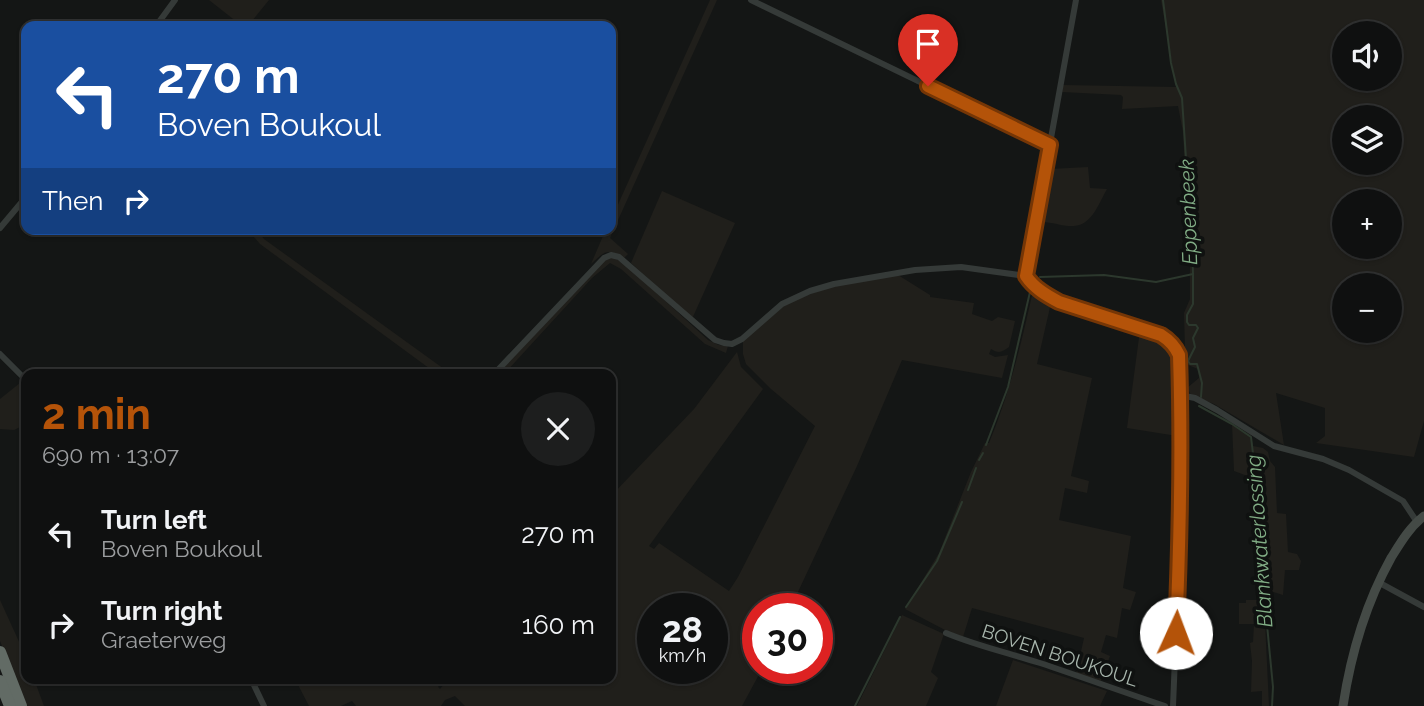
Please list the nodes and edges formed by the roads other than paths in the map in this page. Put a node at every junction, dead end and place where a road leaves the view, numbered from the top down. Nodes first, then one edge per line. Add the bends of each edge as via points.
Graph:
1 (176, 0) edge
2 (751, 0) edge
3 (1076, 0) edge
4 (160, 21) edge
5 (1050, 145) junction
6 (21, 203) edge
7 (0, 228) edge
8 (1028, 279) junction
9 (0, 354) edge
10 (499, 369) edge
11 (21, 375) edge
12 (1180, 395) junction
13 (1420, 519) edge
14 (1378, 582) junction
15 (1424, 607) edge
16 (946, 633) dead end
17 (0, 652) edge
18 (0, 681) edge
19 (253, 684) edge
20 (10, 706) edge
21 (22, 706) edge
22 (264, 706) edge
23 (1165, 706) edge
24 (1173, 706) edge
25 (1343, 706) edge

1 - 4 street
2 - 5 street
3 - 5 street
5 - 8 street
6 - 7 street
8 - 10 street via 961,267 834,284 782,304 742,340 724,344 611,255
8 - 12 street via 1059,302 1169,340 1179,355
9 - 11 street
12 - 13 street via 1195,398 1274,446 1349,470 1403,502
12 - 24 street
13 - 14 street via 1405,533
14 - 15 street
14 - 25 street via 1356,640
16 - 23 street, BOVEN BOUKOUL
17 - 21 highway
18 - 20 highway
19 - 22 street

